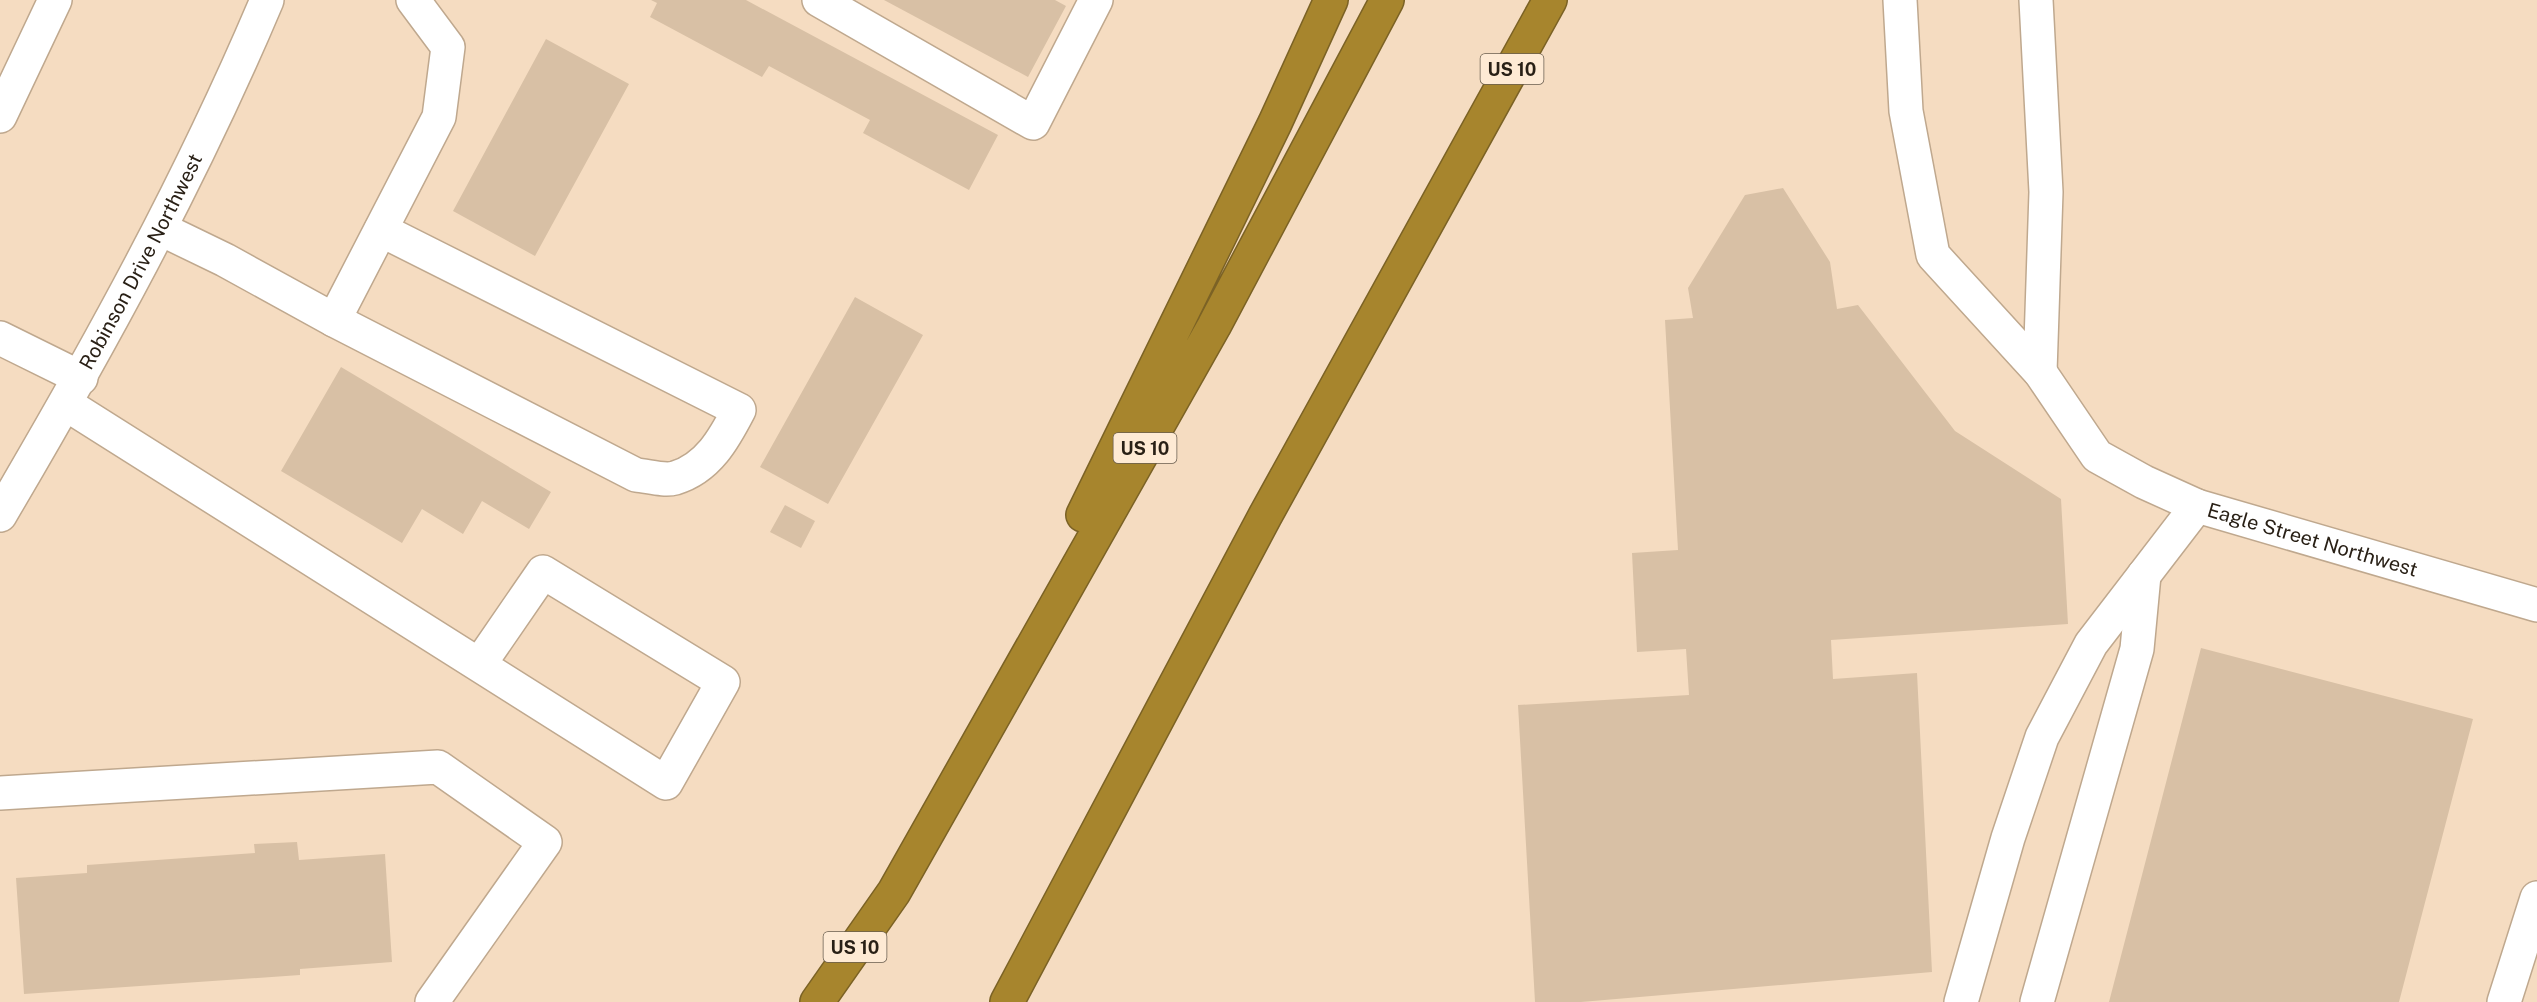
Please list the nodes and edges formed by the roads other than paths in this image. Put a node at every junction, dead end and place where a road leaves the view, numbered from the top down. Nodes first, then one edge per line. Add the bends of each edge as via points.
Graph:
1 (55, 0) edge
2 (267, 0) edge
3 (413, 0) edge
4 (819, 0) edge
5 (1096, 0) edge
6 (1331, 0) edge
7 (1387, 0) edge
8 (1550, 0) edge
9 (1560, 0) edge
10 (1900, 0) edge
11 (2036, 0) edge
12 (0, 116) edge
13 (1473, 139) junction
14 (161, 229) junction
15 (381, 230) junction
16 (334, 320) junction
17 (0, 338) edge
18 (2040, 372) junction
19 (74, 391) junction
20 (2197, 506) junction
21 (0, 515) edge
22 (2144, 575) junction
23 (2537, 605) edge
24 (478, 664) junction
25 (0, 793) edge
26 (894, 892) junction
27 (2537, 898) edge
28 (432, 1002) edge
29 (817, 1002) edge
30 (1007, 1002) edge
31 (1961, 1002) edge
32 (2037, 1002) edge
33 (2504, 1002) edge

1 - 12 street
2 - 14 street, Robinson Drive Northwest
3 - 15 street via 448,47 439,117
4 - 5 street via 1033,123
6 - 26 highway via 1118,446
7 - 26 highway, US 10 via 1214,326
8 - 13 highway, US 10
9 - 13 highway
10 - 18 street via 1906,111 1933,255
11 - 18 street via 2046,192
13 - 30 highway, US 10 via 1265,516
14 - 16 street
14 - 19 street, Robinson Drive Northwest
15 - 16 street
15 - 16 street via 739,410 725,437 705,463 674,478 636,475
17 - 19 street
18 - 20 street, Eagle Street Northwest via 2097,456
19 - 21 street, Robinson Drive Northwest
19 - 24 street
20 - 22 street
20 - 23 street, Eagle Street Northwest
22 - 31 street via 2091,644 2042,737
22 - 32 street via 2137,650
24 - 24 street via 666,783 723,682 543,572
25 - 28 street via 438,767 545,842
26 - 29 highway, US 10
27 - 33 street

